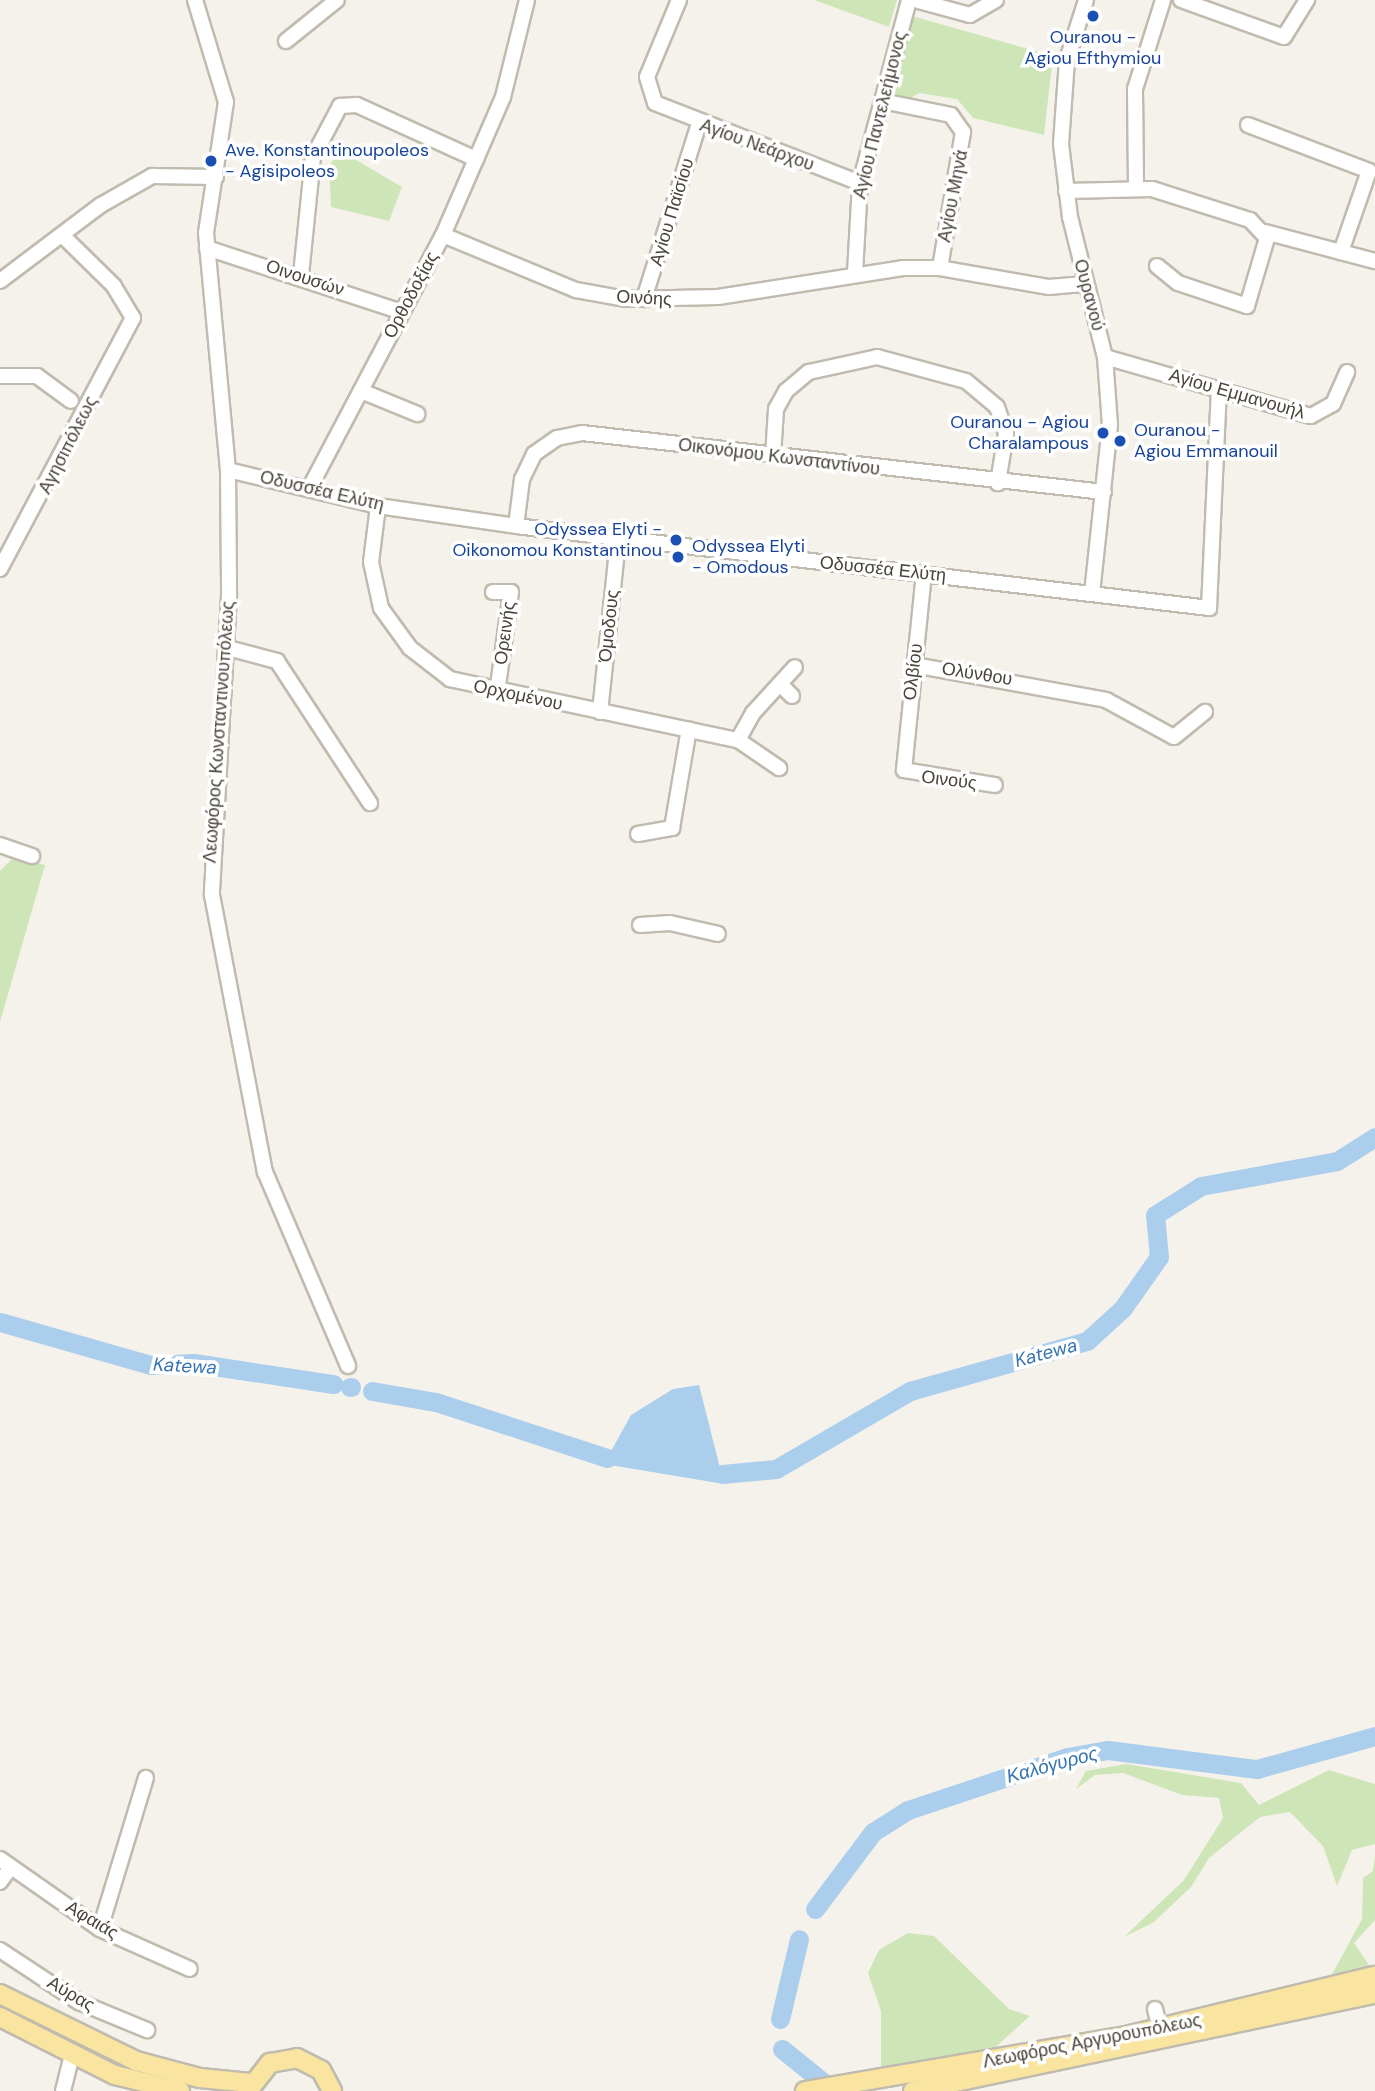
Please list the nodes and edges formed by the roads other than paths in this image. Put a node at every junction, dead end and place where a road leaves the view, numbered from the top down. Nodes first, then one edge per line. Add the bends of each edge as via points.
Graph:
1 (195, 0) edge
2 (337, 0) edge
3 (679, 0) edge
4 (909, 0) edge
5 (915, 0) edge
6 (996, 0) edge
7 (1086, 0) edge
8 (1163, 0) edge
9 (1181, 0) edge
10 (1307, 0) edge
11 (525, 1) edge
12 (286, 41) dead end
13 (882, 101) junction
14 (699, 124) junction
15 (1248, 125) dead end
16 (476, 159) junction
17 (216, 177) junction
18 (860, 183) junction
19 (1136, 185) junction
20 (1066, 191) junction
21 (1265, 232) junction
22 (443, 235) junction
23 (64, 237) junction
24 (207, 248) junction
25 (1340, 252) junction
26 (1375, 261) edge
27 (1157, 265) dead end
28 (940, 268) junction
29 (855, 274) junction
30 (301, 275) junction
31 (0, 281) edge
32 (1085, 284) junction
33 (644, 299) junction
34 (402, 312) junction
35 (1105, 357) junction
36 (1347, 372) dead end
37 (0, 376) edge
38 (1219, 388) junction
39 (361, 391) junction
40 (71, 401) dead end
41 (416, 414) dead end
42 (772, 456) junction
43 (228, 470) junction
44 (998, 483) junction
45 (309, 489) junction
46 (1104, 492) junction
47 (378, 506) junction
48 (516, 526) junction
49 (618, 540) junction
50 (0, 569) edge
51 (924, 573) junction
52 (493, 592) dead end
53 (1092, 594) junction
54 (228, 648) junction
55 (914, 665) junction
56 (795, 667) dead end
57 (780, 684) junction
58 (497, 693) junction
59 (792, 696) dead end
60 (600, 712) junction
61 (1205, 712) dead end
62 (689, 729) junction
63 (738, 740) junction
64 (779, 768) dead end
65 (904, 770) joint
66 (995, 785) dead end
67 (370, 803) dead end
68 (638, 834) dead end
69 (0, 845) edge
70 (32, 856) dead end
71 (640, 925) dead end
72 (718, 934) dead end
73 (348, 1366) dead end
74 (146, 1778) dead end
75 (5, 1863) edge
76 (0, 1882) edge
77 (100, 1929) junction
78 (0, 1950) edge
79 (190, 1969) dead end
80 (1375, 1976) edge
81 (0, 1994) edge
82 (1375, 1994) edge
83 (1156, 2009) dead end
84 (0, 2017) edge
85 (1160, 2029) junction
86 (147, 2030) dead end
87 (72, 2054) junction
88 (968, 2086) edge
89 (250, 2087) edge
90 (64, 2091) edge
91 (180, 2091) edge
92 (332, 2091) edge
93 (805, 2091) edge
94 (913, 2091) edge

1 - 17 street, Λεωφόρος Κωνσταντινουπόλεως via 226,102
2 - 12 street
3 - 14 street, Αγίου Νεάρχου via 647,77 655,103
4 - 13 street, Αγίου Παντελεήμονος
5 - 6 street via 970,15
7 - 20 street, Ουρανού via 1063,94
8 - 19 street via 1135,89
9 - 10 street via 1284,37
11 - 16 street, Ορθοδοξίας via 503,97
13 - 18 street, Αγίου Παντελεήμονος
13 - 28 street, Αγίου Μηνά via 951,115 963,132
14 - 18 street, Αγίου Νεάρχου
14 - 33 street, Αγίου Παϊσίου
15 - 25 street via 1370,171
16 - 22 street, Ορθοδοξίας
16 - 30 street via 357,105 340,106 313,157
17 - 23 street via 152,176 101,205
17 - 24 street, Λεωφόρος Κωνσταντινουπόλεως
18 - 29 street, Αγίου Παντελεήμονος
19 - 20 street
19 - 21 street via 1250,220
20 - 32 street, Ουρανού
21 - 25 street
21 - 27 street via 1266,254 1247,306 1178,283
22 - 33 street, Οινόης via 576,290
22 - 34 street, Ορθοδοξίας
23 - 31 street
23 - 50 street, Αγησιπόλεως via 114,286 133,318
24 - 30 street, Οινουσών
24 - 43 street, Λεωφόρος Κωνσταντινουπόλεως
25 - 26 street
28 - 29 street, Οινόης
28 - 32 street, Οινόης via 1049,287
29 - 33 street, Οινόης via 718,296
30 - 34 street, Οινουσών
32 - 35 street, Ουρανού
34 - 39 street, Ορθοδοξίας
35 - 38 street, Αγίου Εμμανουήλ
35 - 46 street, Ουρανού
36 - 38 street, Αγίου Εμμανουήλ via 1333,404 1311,416
37 - 40 street via 37,376
38 - 53 street, Οδυσσέα Ελύτη via 1209,608
39 - 41 street
39 - 45 street, Ορθοδοξίας
42 - 44 street, Οικονόμου Κωνσταντίνου
42 - 44 street via 776,410 786,391 809,372 877,357 965,381 997,407 1006,433
42 - 48 street, Οικονόμου Κωνσταντίνου via 582,433 557,438 527,466
43 - 45 street, Οδυσσέα Ελύτη
43 - 54 street, Λεωφόρος Κωνσταντινουπόλεως
44 - 46 street, Οικονόμου Κωνσταντίνου
45 - 47 street, Οδυσσέα Ελύτη
46 - 53 street, Ουρανού
47 - 48 street, Οδυσσέα Ελύτη
47 - 58 street, Ορχομένου via 373,584 395,630 450,679
48 - 49 street, Οδυσσέα Ελύτη
49 - 51 street, Οδυσσέα Ελύτη
49 - 60 street, Όμοδους
51 - 53 street, Οδυσσέα Ελύτη
51 - 55 street, Ολβίου
52 - 58 street, Ορεινής via 511,592
54 - 67 street via 277,660
54 - 73 street, Λεωφόρος Κωνσταντινουπόλεως via 212,895 265,1172
55 - 61 street, Ολύνθου via 1041,684 1106,700 1174,737
55 - 65 street, Ολβίου
56 - 57 street
57 - 59 street
57 - 63 street
58 - 60 street, Ορχομένου
60 - 62 street, Ορχομένου
62 - 63 street, Ορχομένου
62 - 68 street via 672,828
63 - 64 street, Ορχομένου
65 - 66 street, Οινούς
69 - 70 street
71 - 72 street via 670,923
74 - 77 street
75 - 76 street
75 - 77 street, Αφαιάς
77 - 79 street, Αφαιάς
78 - 86 street, Αύρας via 79,2002
80 - 85 main road, Λεωφόρος Αργυρουπόλεως
81 - 89 main road via 136,2061
82 - 88 main road, Λεωφόρος Αργυρουπόλεως
83 - 85 street
84 - 87 main road
85 - 93 main road, Λεωφόρος Αργυρουπόλεως via 889,2080
87 - 90 street
87 - 91 main road via 115,2075
88 - 94 main road, Λεωφόρος Αργυρουπόλεως
89 - 92 main road via 270,2063 297,2058 321,2070

